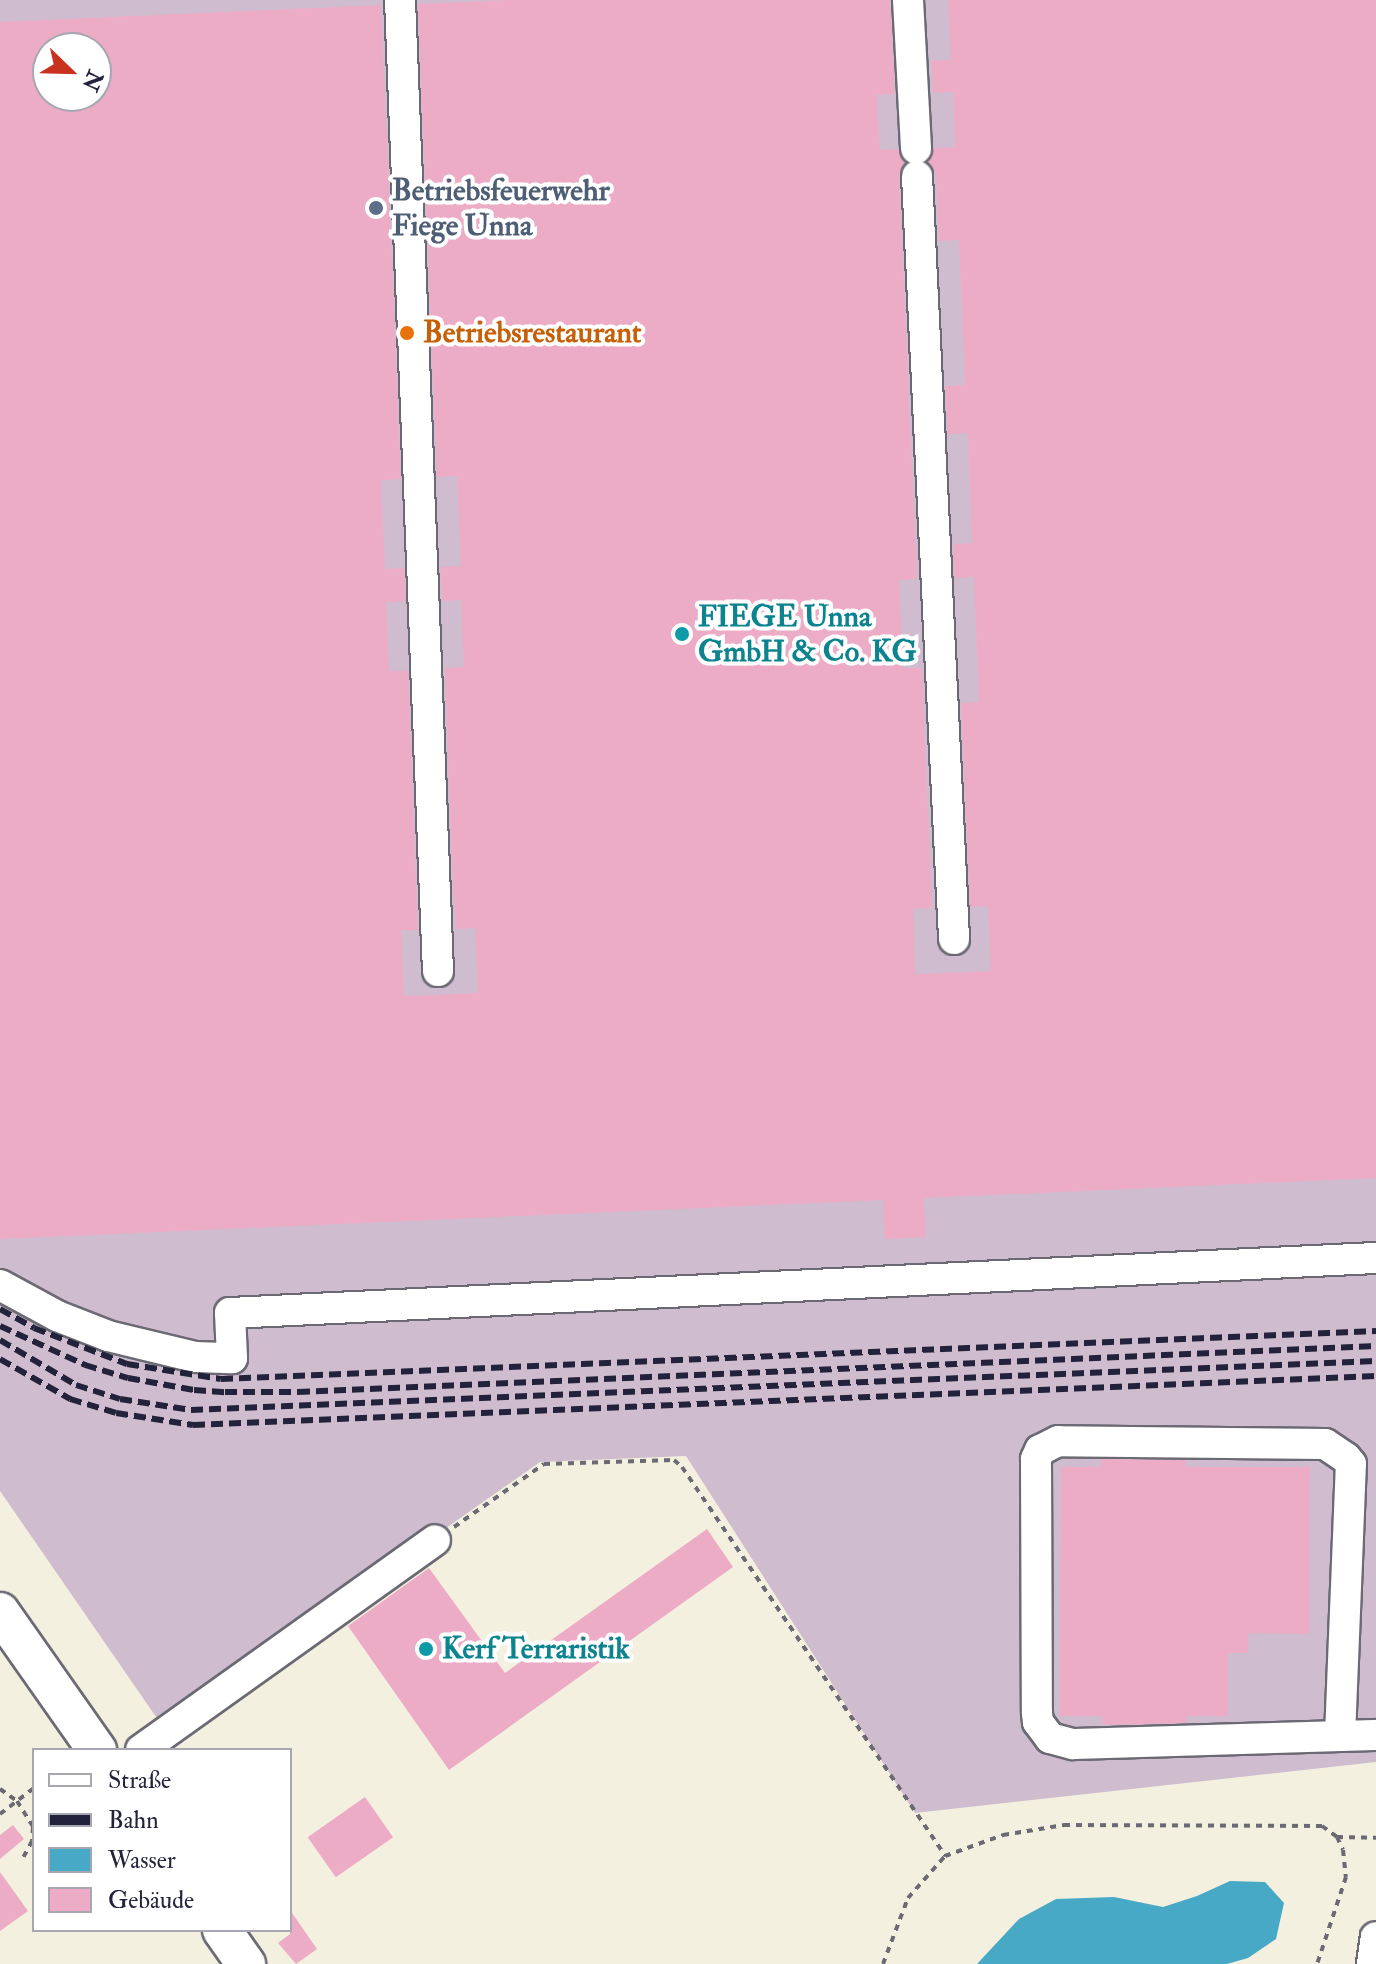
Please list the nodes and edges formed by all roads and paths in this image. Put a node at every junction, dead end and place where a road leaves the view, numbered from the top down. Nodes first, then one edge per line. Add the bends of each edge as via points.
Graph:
1 (400, 0) edge
2 (908, 0) edge
3 (954, 939) dead end
4 (438, 971) dead end
5 (1376, 1258) edge
6 (0, 1285) edge
7 (435, 1540) joint
8 (0, 1612) edge
9 (1376, 1735) edge
10 (1340, 1736) junction
11 (96, 1748) edge
12 (144, 1748) edge
13 (0, 1789) edge
14 (32, 1790) edge
15 (17, 1801) junction
16 (0, 1814) edge
17 (32, 1827) edge
18 (1337, 1837) junction
19 (32, 1838) edge
20 (1376, 1838) edge
21 (945, 1856) junction
22 (23, 1858) dead end
23 (223, 1932) edge
24 (1376, 1937) edge
25 (246, 1964) edge
26 (883, 1964) edge
27 (1317, 1964) edge
28 (1372, 1964) edge

1 - 4 street
2 - 3 street
5 - 6 street via 230,1313 232,1358 195,1357 108,1336
7 - 12 street
7 - 21 path via 544,1464 674,1460
8 - 11 main road
9 - 10 street
10 - 10 street via 1073,1744 1050,1738 1037,1713 1040,1450 1058,1441 1325,1444 1346,1458 1351,1464
13 - 15 path
14 - 15 path
15 - 16 path
15 - 17 path
18 - 20 path
18 - 21 path via 1322,1826 1064,1825 1003,1835
18 - 27 path via 1346,1877
19 - 22 path
21 - 26 path via 908,1898
23 - 25 main road
24 - 28 street

